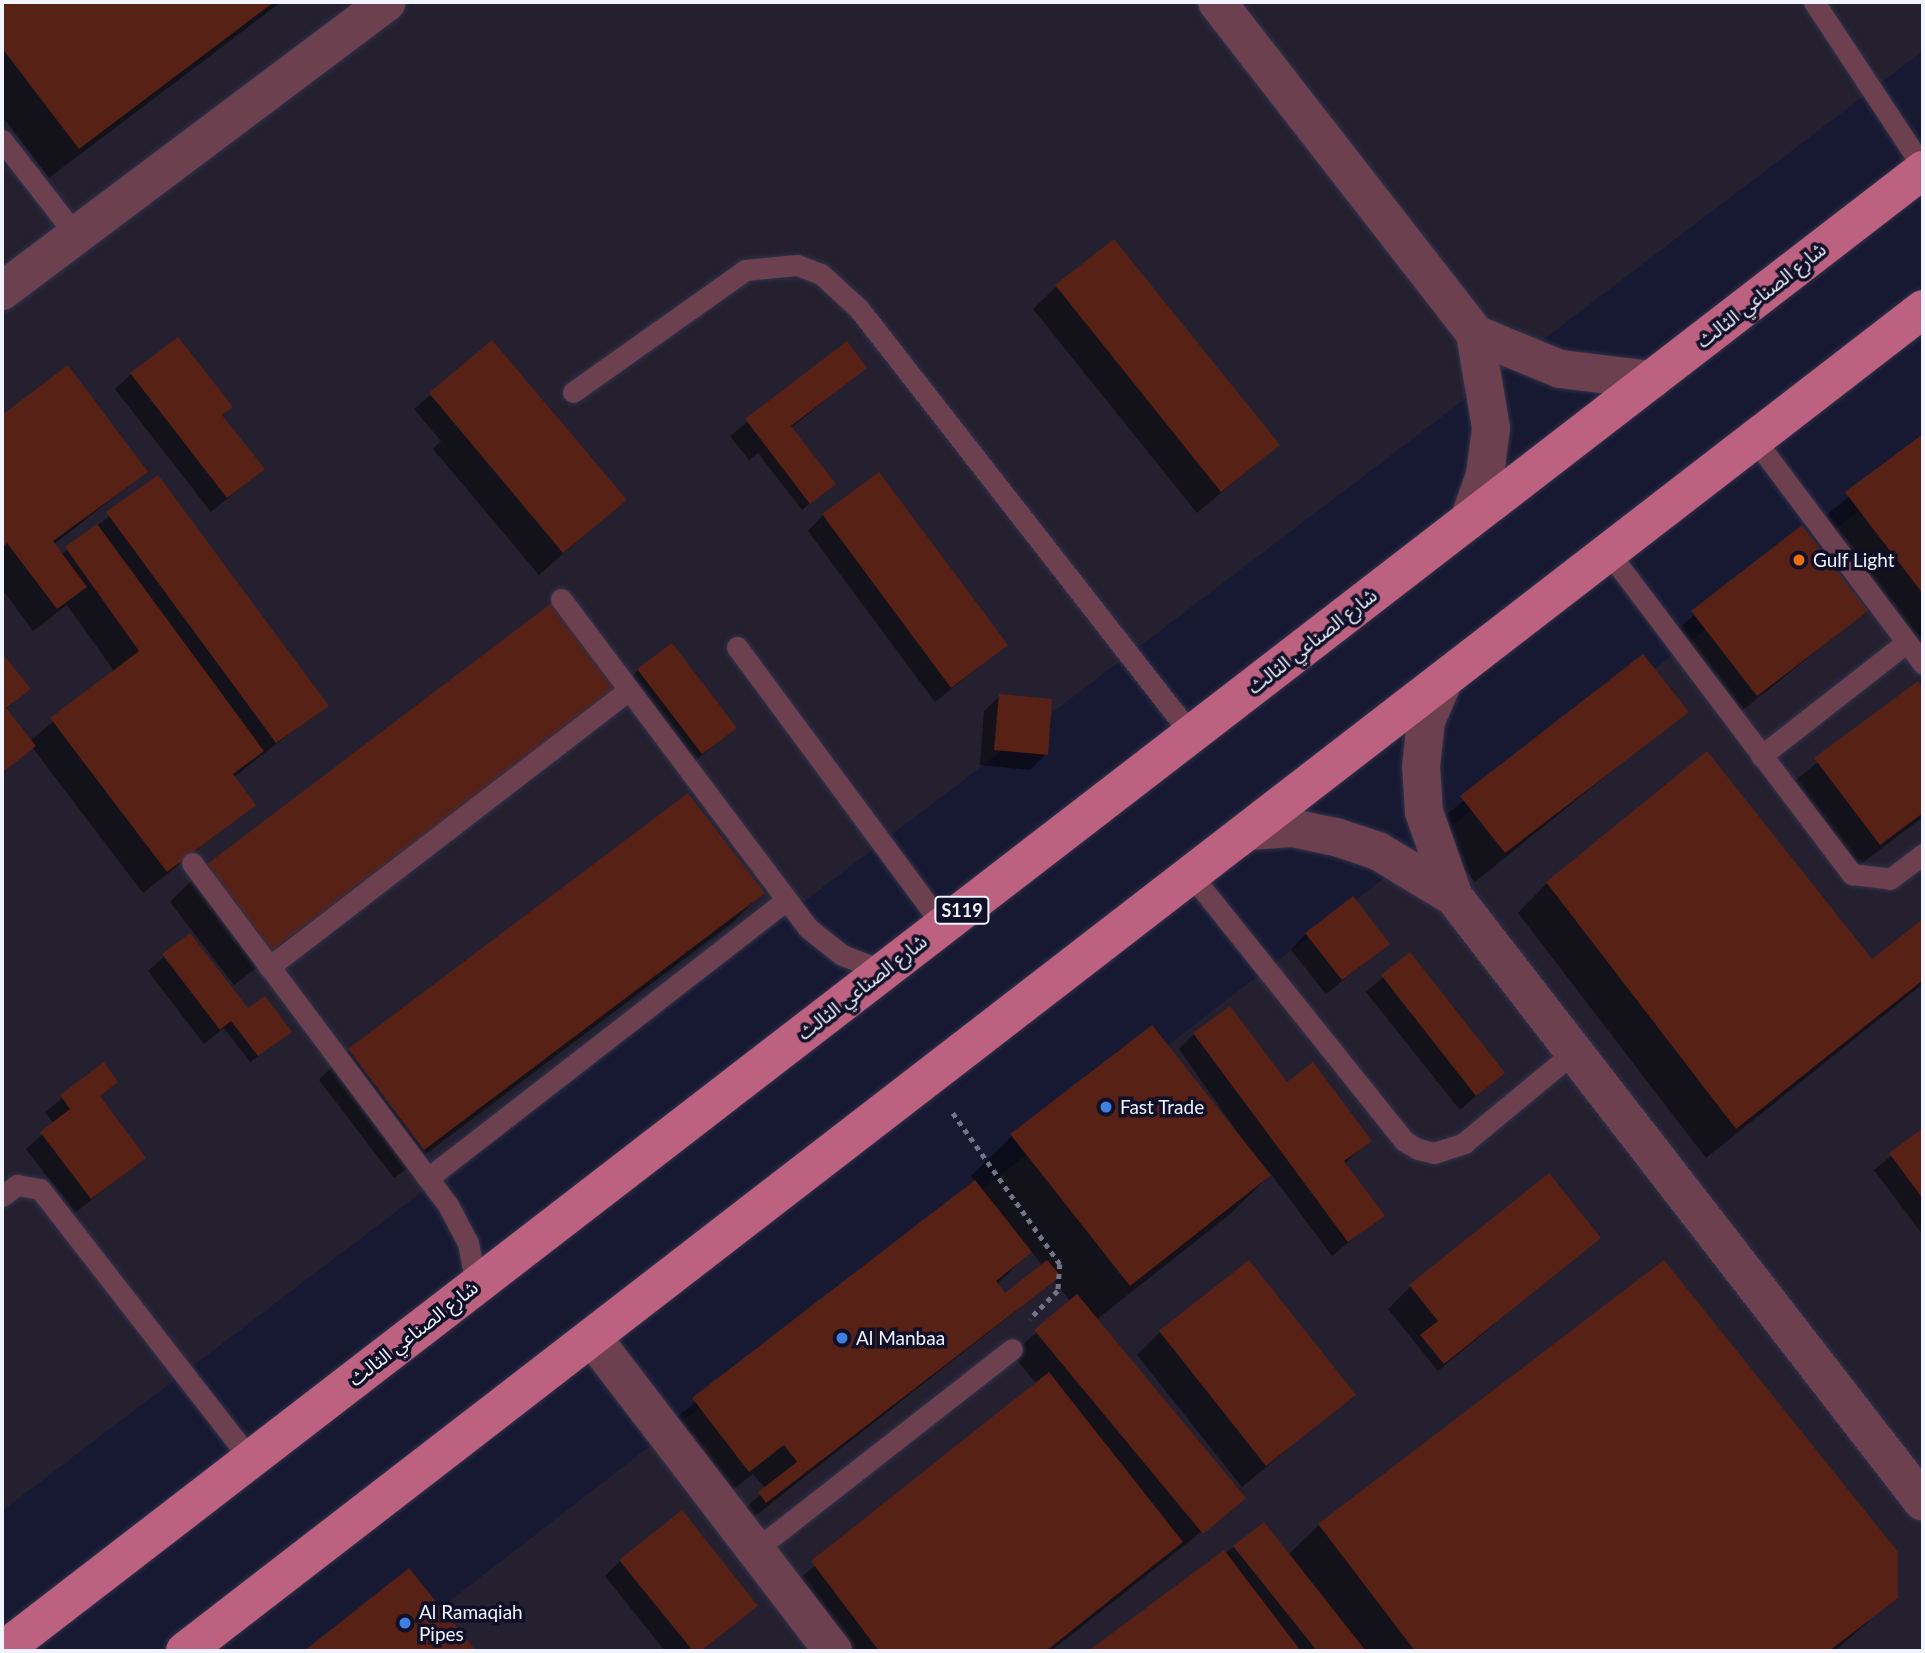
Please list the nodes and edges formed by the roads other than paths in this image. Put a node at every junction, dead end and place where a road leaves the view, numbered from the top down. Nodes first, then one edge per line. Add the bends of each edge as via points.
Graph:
1 (387, 2) edge
2 (1217, 2) edge
3 (1814, 2) edge
4 (2, 140) edge
5 (1923, 169) edge
6 (75, 234) junction
7 (2, 291) edge
8 (1923, 309) edge
9 (1475, 334) junction
10 (1651, 380) junction
11 (573, 393) dead end
12 (1755, 440) junction
13 (1469, 520) junction
14 (1609, 553) junction
15 (561, 599) dead end
16 (1906, 642) junction
17 (737, 647) dead end
18 (1923, 664) edge
19 (1443, 682) junction
20 (629, 690) junction
21 (1191, 734) junction
22 (1761, 756) junction
23 (1250, 831) junction
24 (1923, 855) edge
25 (192, 863) dead end
26 (1192, 876) junction
27 (1454, 897) junction
28 (786, 900) junction
29 (943, 925) junction
30 (269, 967) junction
31 (884, 971) junction
32 (1574, 1052) junction
33 (428, 1178) junction
34 (2, 1196) edge
35 (476, 1284) junction
36 (592, 1337) junction
37 (1012, 1349) road end
38 (250, 1459) junction
39 (1923, 1502) edge
40 (755, 1550) junction
41 (5, 1645) edge
42 (185, 1651) edge
43 (833, 1651) edge

1 - 6 street
2 - 9 street
3 - 5 lane
4 - 6 lane
5 - 10 main road, شارع الصناعي الثالث / S119
6 - 7 street
8 - 12 main road
9 - 10 street via 1560,369
9 - 13 street via 1488,381 1491,428 1485,475
10 - 13 main road, شارع الصناعي الثالث / S119
11 - 21 lane via 745,270 797,265 821,274 859,309
12 - 14 main road
12 - 16 lane
13 - 21 main road, شارع الصناعي الثالث / S119
14 - 19 main road
14 - 22 lane
15 - 20 lane
16 - 18 lane
16 - 22 lane
17 - 29 lane
19 - 23 main road
19 - 27 street via 1426,721 1421,766 1424,812
20 - 28 lane
20 - 30 lane
21 - 29 main road, شارع الصناعي الثالث / S119
22 - 24 lane via 1852,874 1890,879
23 - 26 main road
23 - 27 street via 1292,828 1336,837 1378,851
25 - 30 lane
26 - 32 lane via 1404,1141 1418,1149 1434,1153 1464,1143
26 - 36 main road
27 - 32 street
28 - 31 lane via 825,943
28 - 33 lane
29 - 31 main road, شارع الصناعي الثالث / S119
30 - 33 lane
31 - 35 main road, شارع الصناعي الثالث / S119
32 - 39 street
33 - 35 lane via 464,1233
34 - 38 lane via 17,1185 40,1189
35 - 38 main road, شارع الصناعي الثالث / S119
36 - 40 street
36 - 42 main road
37 - 40 lane
38 - 41 main road, شارع الصناعي الثالث / S119
40 - 43 street

